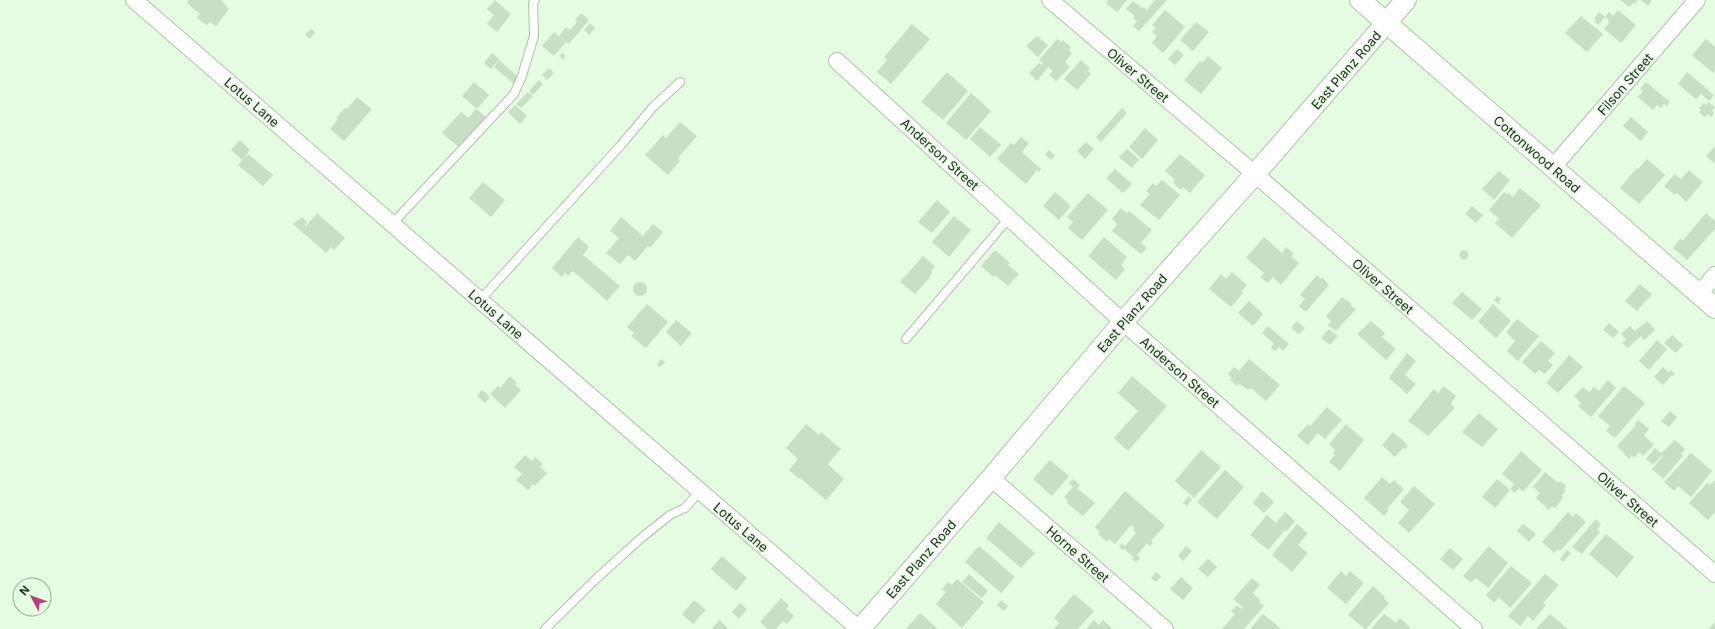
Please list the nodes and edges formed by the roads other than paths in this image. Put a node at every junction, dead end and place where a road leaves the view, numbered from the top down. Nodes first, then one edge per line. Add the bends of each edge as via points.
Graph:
1 (134, 0) edge
2 (535, 0) edge
3 (1050, 0) edge
4 (1360, 0) edge
5 (1406, 0) edge
6 (1697, 0) edge
7 (1386, 23) junction
8 (838, 61) dead end
9 (680, 82) dead end
10 (1553, 167) junction
11 (1255, 174) junction
12 (1009, 218) junction
13 (392, 224) junction
14 (1715, 275) edge
15 (1699, 294) junction
16 (480, 300) junction
17 (1715, 308) edge
18 (1123, 322) junction
19 (906, 339) dead end
20 (991, 478) junction
21 (700, 491) junction
22 (1715, 574) edge
23 (545, 629) edge
24 (860, 629) edge
25 (1165, 629) edge
26 (1474, 629) edge

1 - 13 street, Lotus Lane
2 - 13 lane via 534,36 514,94
3 - 11 street, Oliver Street
4 - 7 street, Cottonwood Road
5 - 7 street, East Planz Road
6 - 10 street, Filson Street
7 - 10 street, Cottonwood Road
7 - 11 street, East Planz Road
8 - 12 street, Anderson Street
9 - 16 lane via 653,107
10 - 15 street, Cottonwood Road
11 - 18 street, East Planz Road
11 - 22 street, Oliver Street
12 - 18 street, Anderson Street
12 - 19 lane
13 - 16 street, Lotus Lane
14 - 15 street
15 - 17 street, Cottonwood Road
16 - 21 street, Lotus Lane
18 - 20 street, East Planz Road
18 - 26 street, Anderson Street
20 - 24 street, East Planz Road
20 - 25 street, Horne Street
21 - 23 lane via 684,508 670,515 635,544
21 - 24 street, Lotus Lane

